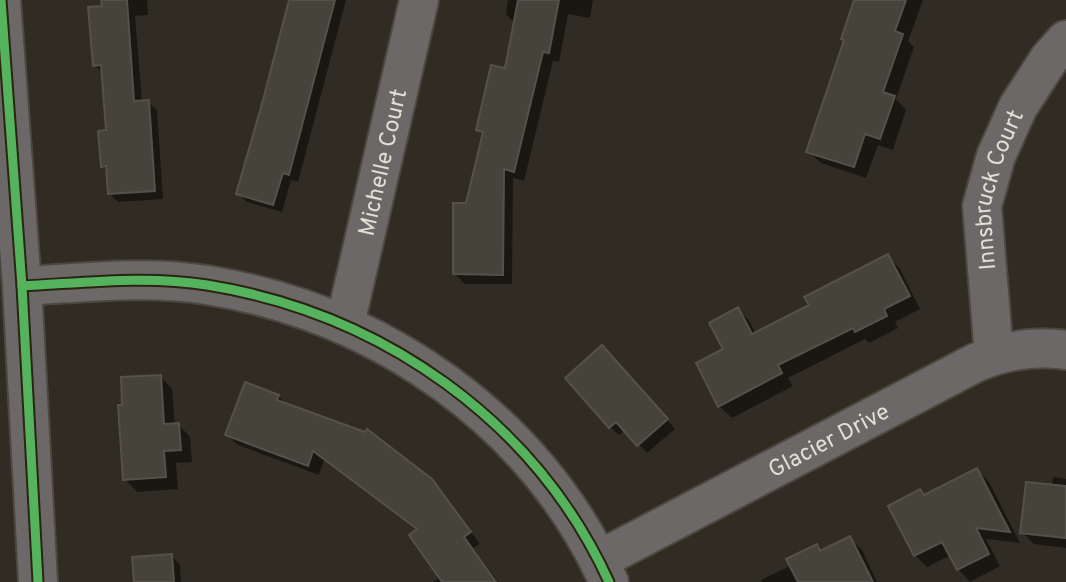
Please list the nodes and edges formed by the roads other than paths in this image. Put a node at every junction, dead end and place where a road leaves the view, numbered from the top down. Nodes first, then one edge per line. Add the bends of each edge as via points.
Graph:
1 (1, 0) edge
2 (419, 0) edge
3 (1066, 40) edge
4 (22, 286) junction
5 (345, 324) junction
6 (1066, 350) edge
7 (994, 355) junction
8 (604, 571) edge
9 (38, 582) edge

1 - 4 street
2 - 5 street, Michelle Court
3 - 7 street, Innsbruck Court via 1018,107 996,156 982,206
4 - 5 street via 142,280 206,285 278,300
4 - 9 street
5 - 8 street via 396,350 457,391 512,440 559,496
6 - 7 street, Glacier Drive via 1049,347
7 - 8 street, Glacier Drive

